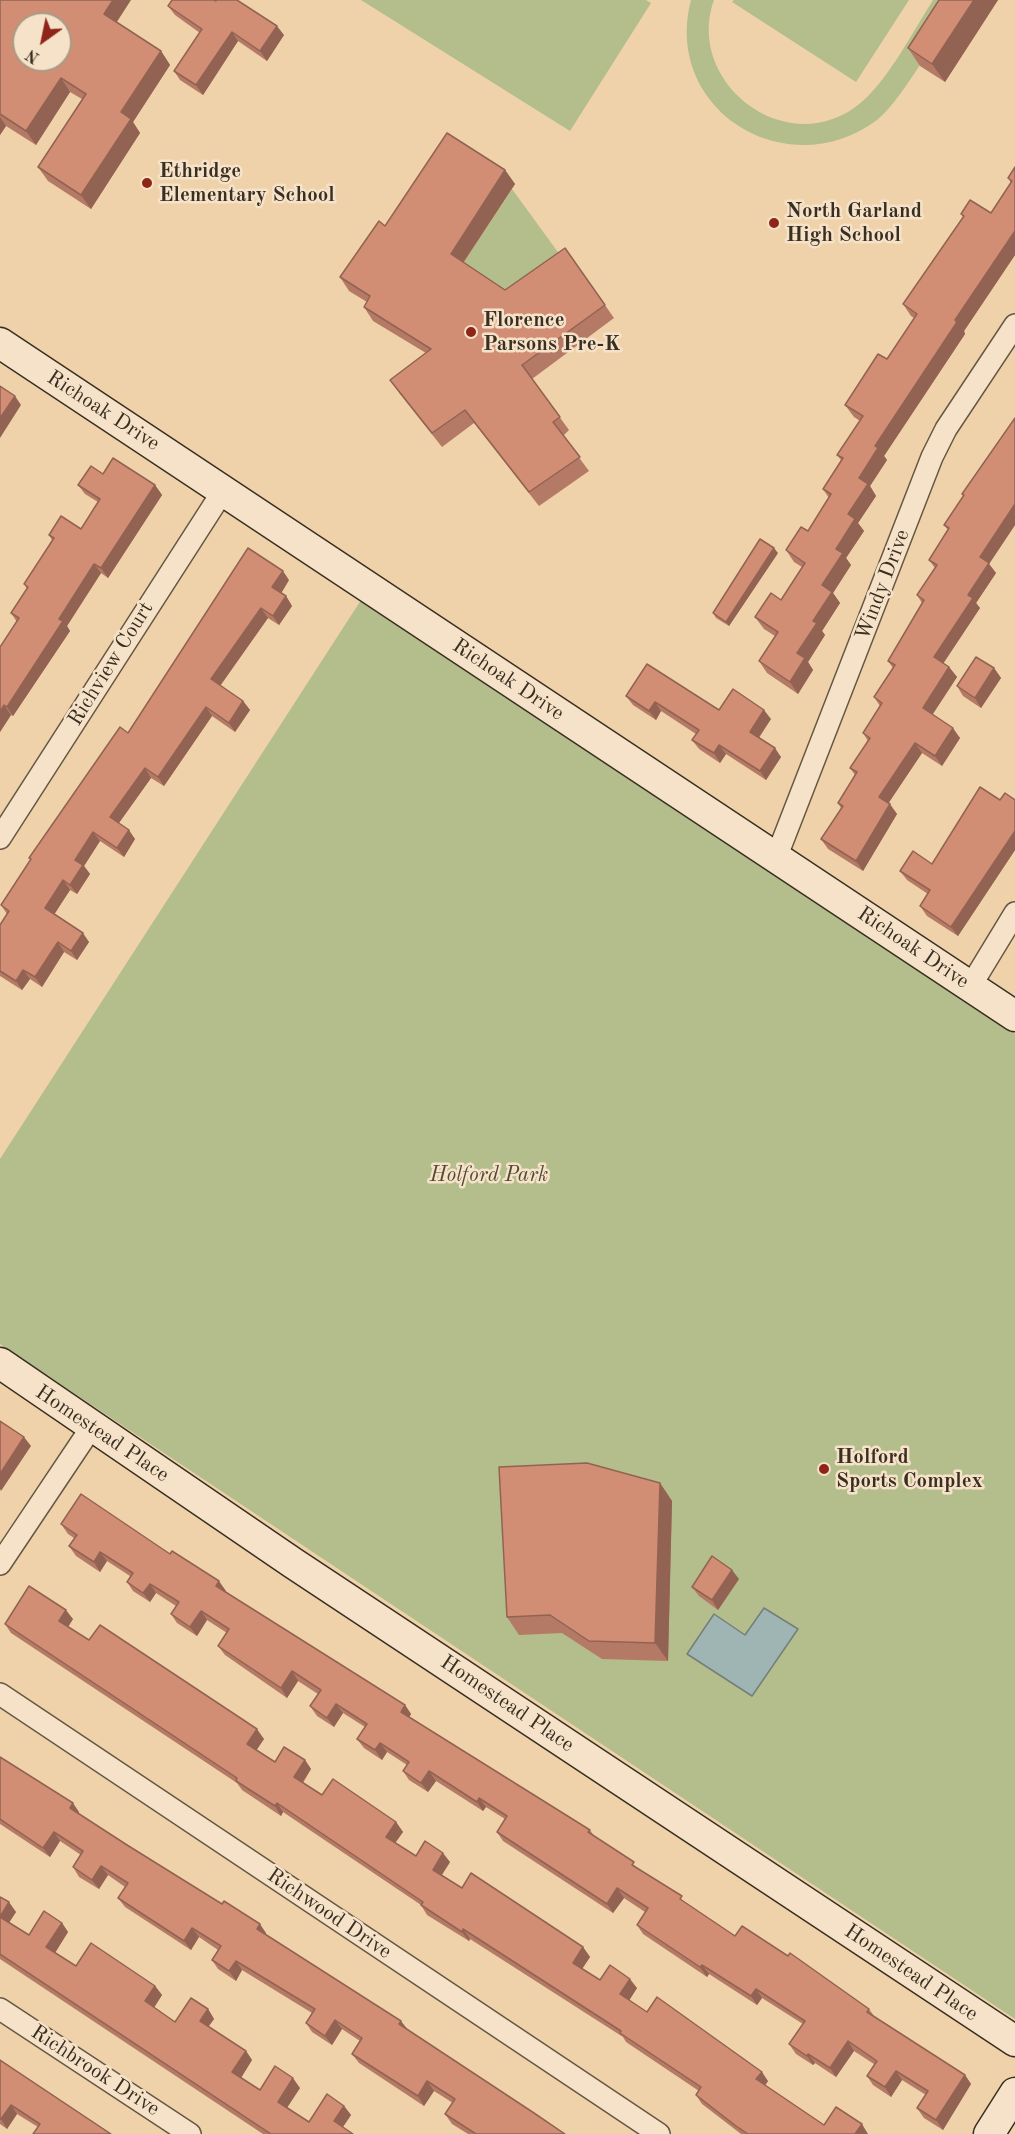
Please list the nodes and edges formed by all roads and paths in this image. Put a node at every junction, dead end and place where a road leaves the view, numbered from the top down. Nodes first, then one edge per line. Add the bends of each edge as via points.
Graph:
1 (1015, 325) edge
2 (0, 343) edge
3 (223, 491) junction
4 (0, 838) edge
5 (776, 858) junction
6 (1015, 913) edge
7 (970, 987) junction
8 (1015, 1016) edge
9 (0, 1363) edge
10 (91, 1428) junction
11 (0, 1564) edge
12 (0, 1694) edge
13 (0, 2009) edge
14 (1015, 2042) edge
15 (1015, 2093) edge
16 (190, 2134) edge
17 (659, 2134) edge
18 (989, 2134) edge

1 - 5 street, Windy Drive via 946,429 932,457
2 - 3 street, Richoak Drive
3 - 4 street, Richview Court
3 - 5 street, Richoak Drive
5 - 7 street, Richoak Drive
6 - 7 street
7 - 8 street, Richoak Drive
9 - 10 street, Homestead Place
10 - 11 street
10 - 14 street, Homestead Place
12 - 17 street, Richwood Drive
13 - 16 street, Richbrook Drive
15 - 18 street

